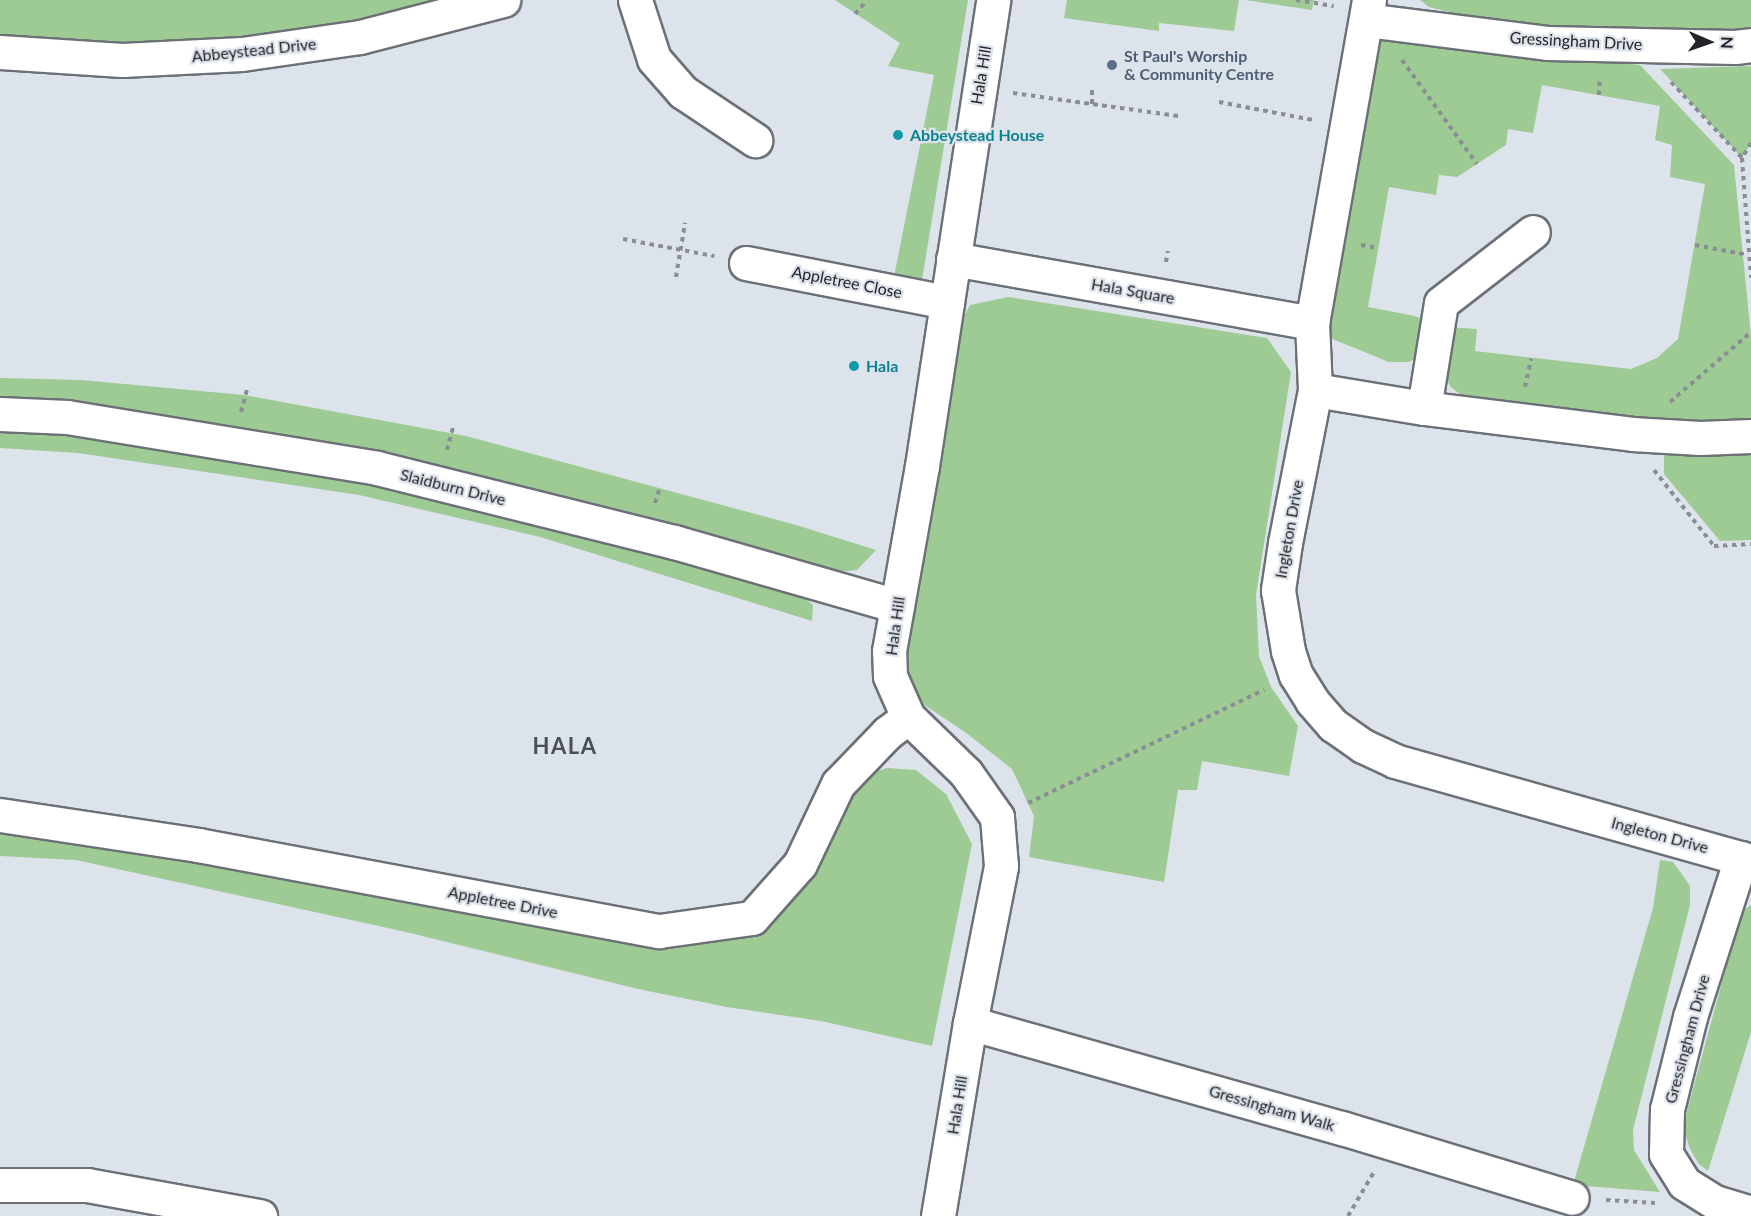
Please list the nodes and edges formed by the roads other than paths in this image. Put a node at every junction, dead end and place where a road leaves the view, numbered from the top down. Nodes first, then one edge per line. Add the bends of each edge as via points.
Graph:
1 (503, 0) edge
2 (634, 0) edge
3 (993, 0) edge
4 (1374, 14) edge
5 (1751, 45) edge
6 (0, 52) edge
7 (755, 140) dead end
8 (1533, 232) dead end
9 (953, 260) junction
10 (746, 263) road end
11 (947, 302) junction
12 (1312, 323) junction
13 (1315, 390) junction
14 (1424, 408) junction
15 (0, 414) edge
16 (1751, 436) edge
17 (897, 606) junction
18 (908, 717) junction
19 (0, 815) edge
20 (1746, 859) edge
21 (970, 1023) junction
22 (0, 1185) edge
23 (1572, 1198) road end
24 (1751, 1213) edge
25 (260, 1216) edge
26 (938, 1216) edge

1 - 6 street, Abbeystead Drive via 360,37 242,54 122,60
2 - 7 street via 654,59 683,92
3 - 9 street, Hala Hill
4 - 5 street, Gressingham Drive via 1547,43
4 - 12 street via 1347,128
8 - 14 street via 1441,303
9 - 11 street, Hala Hill
9 - 12 street, Hala Square
10 - 11 street, Appletree Close
11 - 17 street, Hala Hill
12 - 13 street
13 - 14 street
13 - 20 street, Ingleton Drive via 1278,590 1296,675 1333,725 1363,746 1395,761
14 - 16 street via 1632,434
15 - 17 street, Slaidburn Drive via 67,417 377,468 674,542
17 - 18 street, Hala Hill via 889,651 890,676
18 - 19 street, Appletree Drive via 838,784 800,864 752,918 659,931 198,845
18 - 21 street, Hala Hill via 966,773 997,817 1001,866
20 - 24 street, Gressingham Drive via 1690,1017 1667,1109 1666,1154 1684,1183 1714,1203
21 - 23 street, Gressingham Walk via 1342,1128
21 - 26 street, Hala Hill
22 - 25 street via 87,1185

